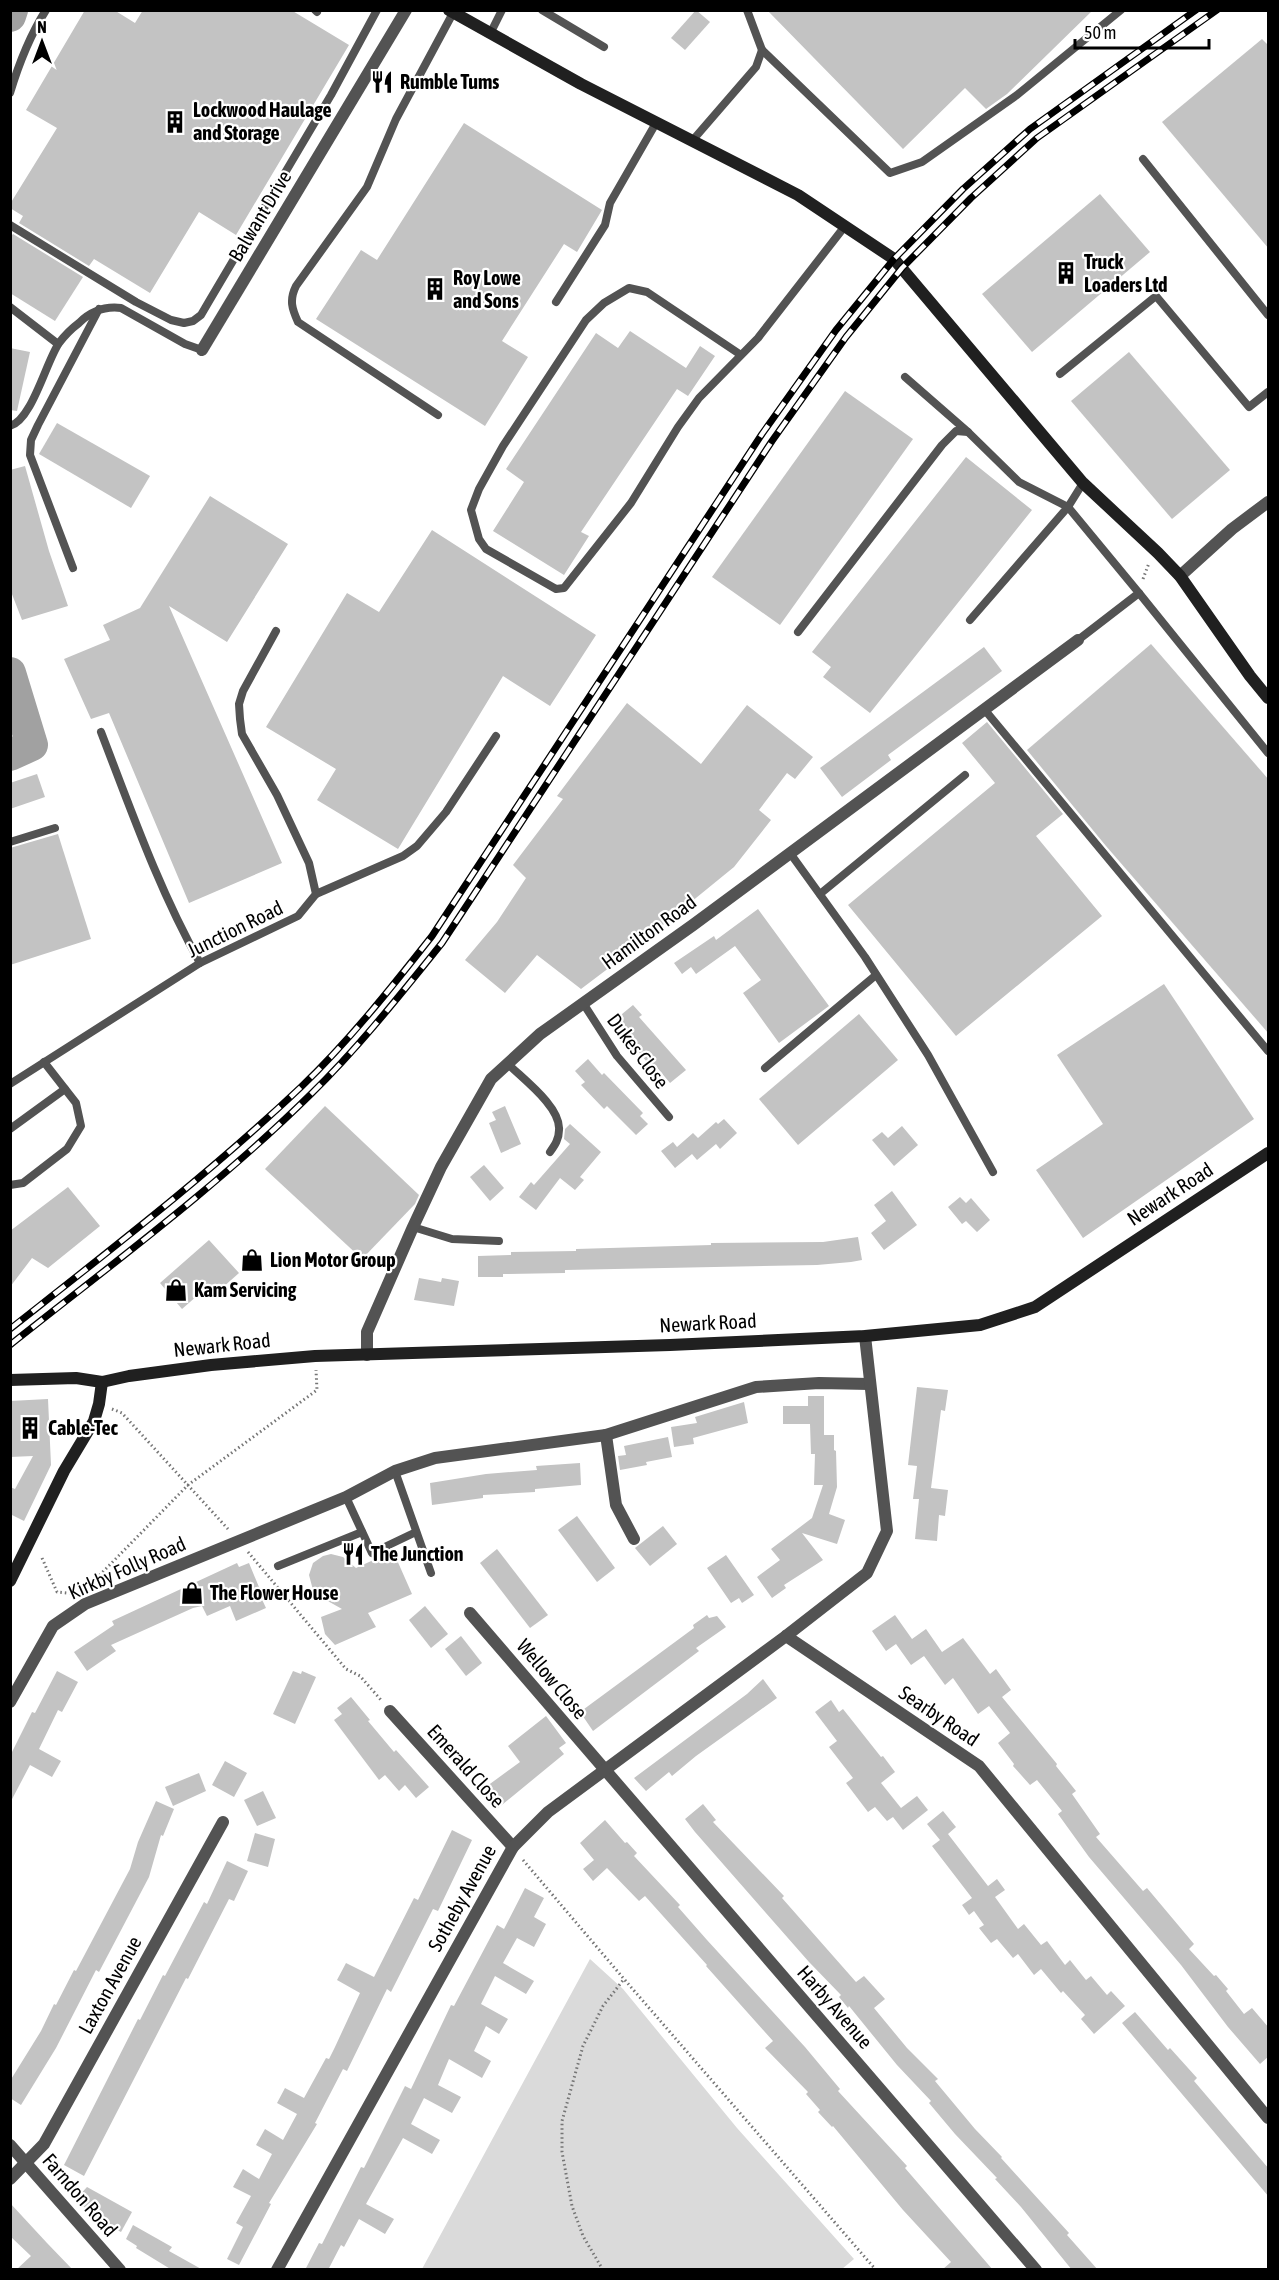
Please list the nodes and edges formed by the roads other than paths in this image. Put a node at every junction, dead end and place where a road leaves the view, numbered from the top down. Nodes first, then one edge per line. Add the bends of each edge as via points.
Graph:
1 (46, 10) edge
2 (377, 10) edge
3 (406, 10) edge
4 (502, 10) edge
5 (542, 10) edge
6 (747, 10) edge
7 (1121, 10) edge
8 (451, 12) edge
9 (490, 34) junction
10 (604, 47) dead end
11 (762, 50) junction
12 (10, 93) edge
13 (656, 123) junction
14 (692, 141) junction
15 (1143, 159) dead end
16 (10, 225) edge
17 (845, 226) junction
18 (556, 302) dead end
19 (10, 307) edge
20 (99, 309) junction
21 (1269, 315) edge
22 (58, 344) junction
23 (202, 350) joint
24 (741, 355) junction
25 (1060, 374) dead end
26 (905, 377) dead end
27 (1269, 392) edge
28 (438, 416) dead end
29 (10, 426) edge
30 (968, 432) junction
31 (1083, 483) junction
32 (1269, 502) edge
33 (1068, 507) junction
34 (73, 568) dead end
35 (1180, 576) junction
36 (1139, 593) junction
37 (970, 620) dead end
38 (276, 631) dead end
39 (798, 632) dead end
40 (1078, 640) joint
41 (1269, 698) edge
42 (984, 709) junction
43 (100, 732) dead end
44 (496, 736) dead end
45 (1269, 753) edge
46 (964, 775) dead end
47 (55, 828) dead end
48 (10, 842) edge
49 (790, 853) junction
50 (316, 894) junction
51 (820, 894) junction
52 (200, 963) junction
53 (876, 975) junction
54 (584, 1003) junction
55 (1269, 1051) edge
56 (44, 1062) junction
57 (508, 1064) junction
58 (765, 1068) dead end
59 (10, 1083) edge
60 (65, 1089) junction
61 (669, 1117) dead end
62 (10, 1129) edge
63 (550, 1152) dead end
64 (1269, 1152) edge
65 (993, 1172) dead end
66 (10, 1185) edge
67 (413, 1227) junction
68 (500, 1241) dead end
69 (865, 1336) junction
70 (367, 1355) junction
71 (10, 1380) edge
72 (102, 1382) junction
73 (870, 1384) junction
74 (606, 1435) junction
75 (395, 1471) junction
76 (346, 1497) junction
77 (362, 1532) junction
78 (416, 1532) junction
79 (634, 1539) dead end
80 (278, 1566) dead end
81 (431, 1573) dead end
82 (10, 1581) edge
83 (470, 1613) dead end
84 (786, 1636) junction
85 (10, 1702) edge
86 (390, 1711) road end
87 (604, 1770) junction
88 (223, 1822) dead end
89 (513, 1847) junction
90 (1269, 2118) edge
91 (10, 2145) edge
92 (26, 2163) junction
93 (10, 2179) edge
94 (120, 2270) edge
95 (277, 2270) edge
96 (1036, 2270) edge

1 - 12 lane via 31,33
2 - 16 lane via 201,315 193,321 171,320 136,302
3 - 23 street, Balwant Drive
4 - 9 lane
5 - 10 lane
6 - 11 lane
7 - 11 lane via 1017,95 922,162 890,173
8 - 9 main road
8 - 28 lane via 447,29 396,119 367,187 291,296 298,322
9 - 13 main road
11 - 14 lane via 756,67
13 - 14 main road
13 - 18 lane via 609,203 605,225
14 - 17 main road via 798,195
15 - 21 lane
17 - 24 lane
17 - 31 main road via 898,264
19 - 22 lane
20 - 22 lane via 68,331
20 - 23 lane via 121,308
20 - 34 lane via 29,447
22 - 29 lane via 23,418
24 - 24 lane via 699,398 632,503 564,588 556,589 486,549 471,510 479,489 580,330 604,303 629,288 647,292
25 - 27 lane via 1156,296 1249,407
26 - 30 lane
30 - 33 lane via 1019,482
30 - 39 lane via 956,431 942,445
31 - 33 lane
31 - 35 main road
32 - 35 street
33 - 36 lane
33 - 37 lane
35 - 41 main road
36 - 40 lane
36 - 45 lane
38 - 50 lane via 243,691 239,704 242,734 309,863
40 - 42 street, Hamilton Road
42 - 49 street, Hamilton Road
42 - 55 lane
43 - 52 lane via 163,890
44 - 50 lane via 446,812 417,846 403,856
46 - 51 lane
47 - 48 lane
49 - 51 lane
49 - 54 street, Hamilton Road
50 - 52 lane, Junction Road via 298,916
51 - 53 lane
52 - 56 lane, Junction Road
53 - 58 lane
53 - 65 lane via 928,1056
54 - 57 street, Hamilton Road via 540,1034
54 - 61 lane, Dukes Close via 617,1056
56 - 59 lane, Junction Road
56 - 60 lane
57 - 63 lane via 557,1115 558,1140
57 - 67 street, Hamilton Road via 491,1079 441,1167
60 - 62 lane
60 - 66 lane via 76,1103 81,1126 67,1149 23,1183
64 - 69 main road, Newark Road via 1035,1307 980,1325
67 - 68 lane via 452,1239
67 - 70 street, Hamilton Road via 367,1332
69 - 70 main road, Newark Road
69 - 73 street
70 - 72 main road, Newark Road via 211,1365
71 - 72 main road, Newark Road via 76,1378
72 - 82 main road via 94,1421 64,1471
73 - 74 street via 756,1386
73 - 84 street via 886,1531 867,1573
74 - 75 street via 435,1458
74 - 79 street via 616,1505
75 - 76 street
75 - 78 lane
76 - 77 lane
76 - 85 street, Kirkby Folly Road via 82,1599 53,1626
77 - 78 lane via 372,1553
77 - 80 lane
78 - 81 lane
83 - 87 street, Wellow Close
84 - 87 street, Sotheby Avenue
84 - 90 street, Searby Road via 979,1766
86 - 89 street, Emerald Close
87 - 89 street, Sotheby Avenue via 548,1812
87 - 96 street, Harby Avenue
88 - 92 street, Laxton Avenue via 44,2144
89 - 95 street, Sotheby Avenue
91 - 92 street, Farndon Road
92 - 93 street, Laxton Avenue
92 - 94 street, Farndon Road

